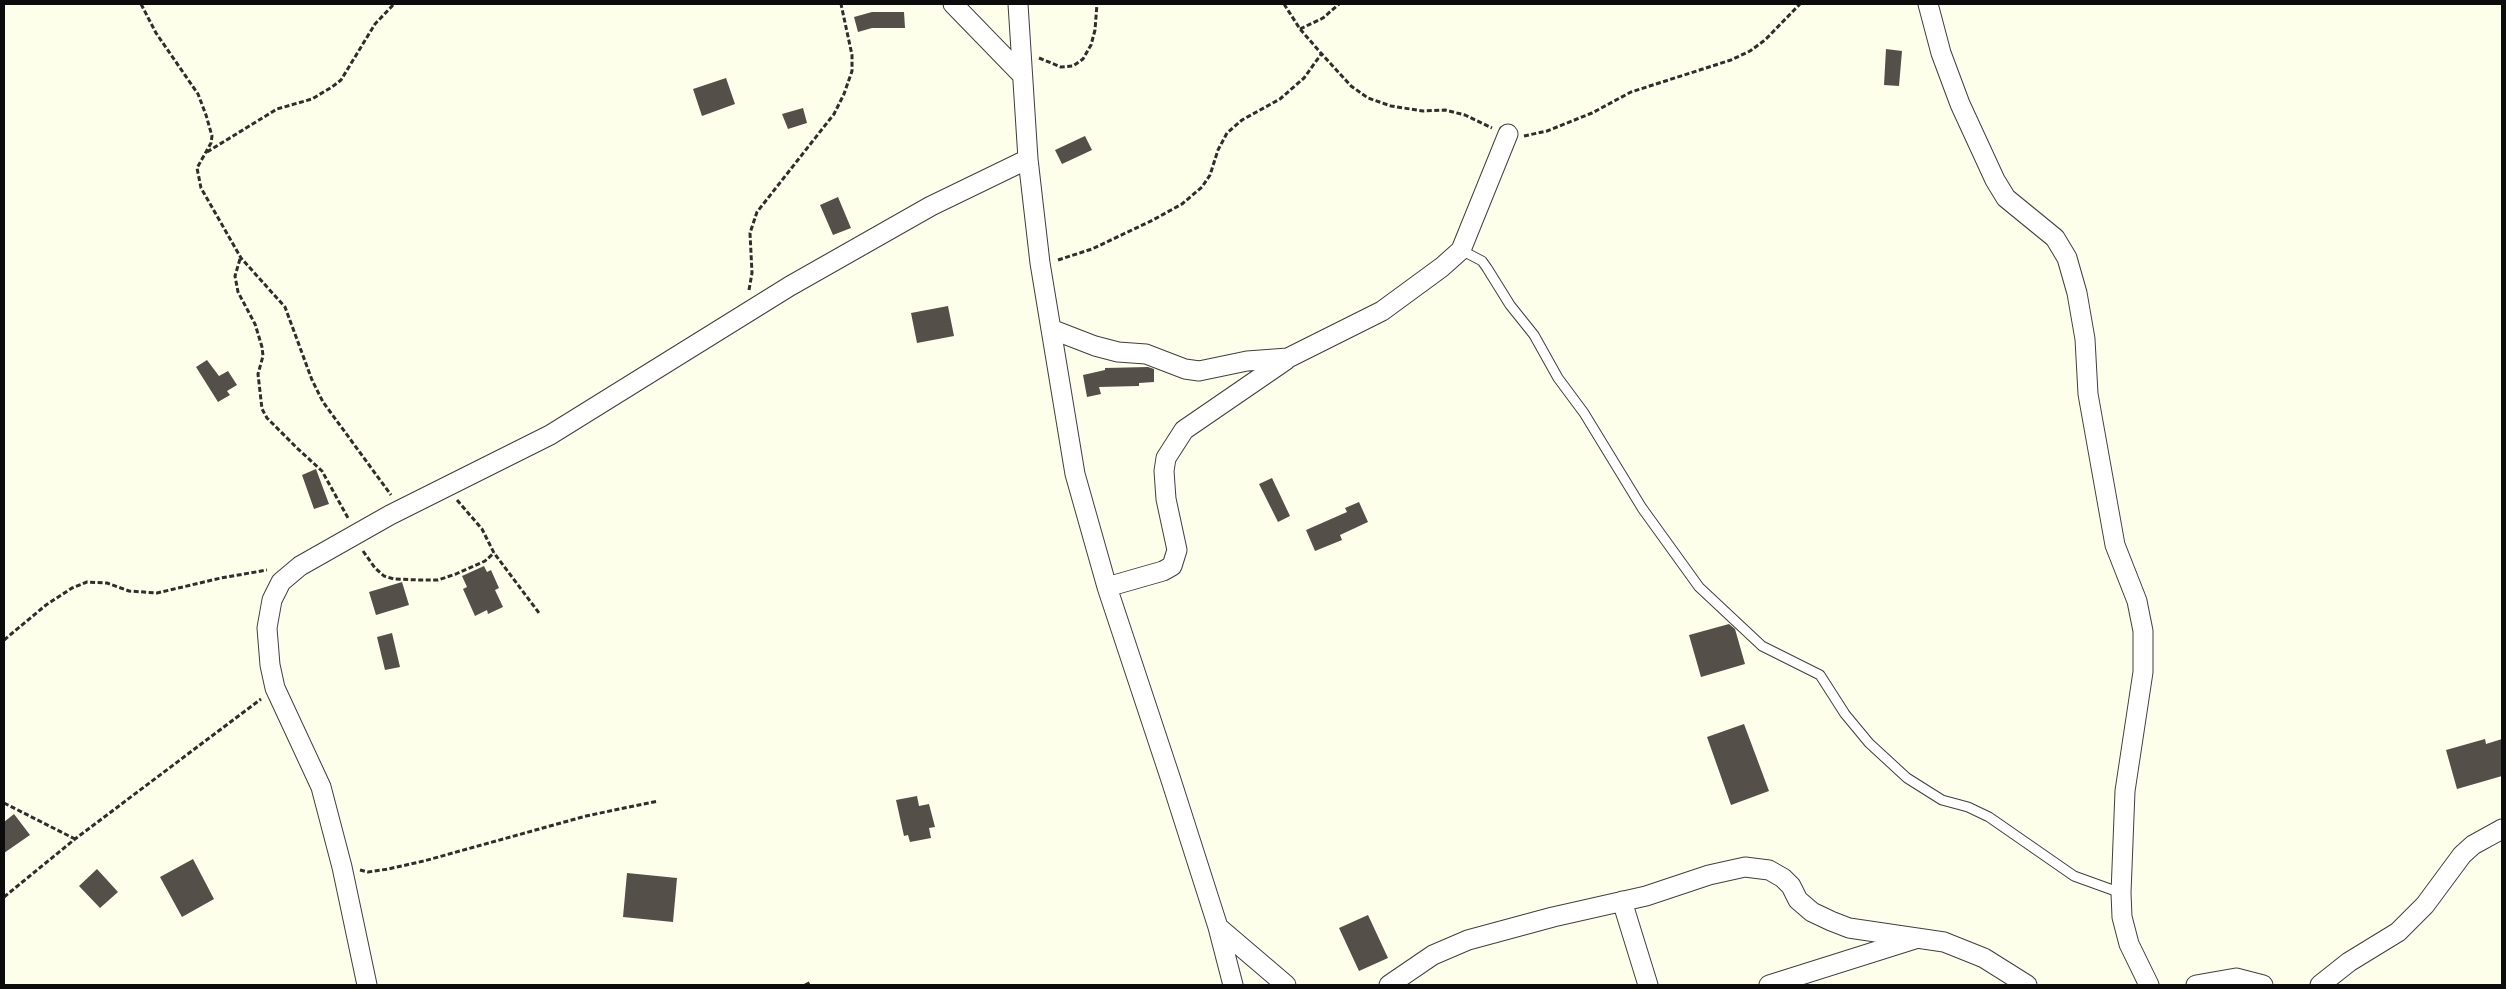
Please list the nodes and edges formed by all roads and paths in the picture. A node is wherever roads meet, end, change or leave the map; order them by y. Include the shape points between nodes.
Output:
1 (141, 4) edge
2 (394, 4) edge
3 (841, 4) edge
4 (953, 4) edge
5 (1018, 4) edge
6 (1096, 4) edge
7 (1284, 4) edge
8 (1339, 4) edge
9 (1800, 4) edge
10 (1928, 4) edge
11 (1300, 29) junction
12 (1019, 42) junction
13 (1322, 53) junction
14 (1021, 74) junction
15 (1508, 134) junction
16 (206, 152) junction
17 (1028, 159) junction
18 (1461, 250) junction
19 (241, 258) junction
20 (1040, 263) junction
21 (741, 316) junction
22 (1051, 328) junction
23 (1288, 358) junction
24 (441, 490) junction
25 (390, 516) junction
26 (355, 535) junction
27 (494, 552) junction
28 (300, 566) junction
29 (1107, 587) junction
30 (539, 612) dead end
31 (4, 640) edge
32 (275, 688) junction
33 (658, 801) dead end
34 (4, 803) edge
35 (2502, 830) edge
36 (75, 839) junction
37 (342, 867) junction
38 (2121, 893) junction
39 (4, 897) edge
40 (1622, 901) junction
41 (1218, 927) junction
42 (1920, 938) junction
43 (811, 982) dead end
44 (367, 985) edge
45 (805, 985) edge
46 (1233, 985) edge
47 (1286, 985) edge
48 (1389, 985) edge
49 (1648, 985) edge
50 (1768, 985) edge
51 (2027, 985) edge
52 (2152, 985) edge
53 (2196, 985) edge
54 (2263, 985) edge
55 (2320, 985) edge

1 - 16 path via 156,33 198,94 212,136
2 - 16 path via 375,24 341,80 312,98 277,109
3 - 21 path via 852,55 852,71 834,114 758,212 750,233 752,273
4 - 14 street
5 - 12 street
6 - 12 path via 1091,45 1083,59 1073,66 1060,67 1048,63
7 - 11 path
8 - 11 path via 1323,18
9 - 15 path via 1765,40 1731,60 1631,92 1592,113 1547,131 1531,135
10 - 38 street via 1940,52 1995,180 2006,198 2055,238 2067,258 2077,293 2085,339 2088,394 2113,535 2137,602 2143,631 2143,672 2125,792
11 - 13 path
12 - 14 street
13 - 15 path via 1351,86 1368,98 1391,106 1423,111 1445,110 1465,115
13 - 20 path via 1304,78 1286,94 1242,120 1227,133 1202,187 1182,204 1092,248 1064,259
14 - 17 street
15 - 18 street
16 - 19 path via 196,168 197,177
17 - 20 street
17 - 21 street via 931,206
18 - 23 street via 1382,311
18 - 38 lane via 1488,268 1510,305 1534,335 1642,508 1698,587 1762,646 1820,675 1844,714 1869,744 1907,778 1942,800 1968,807 1990,818 2074,876
19 - 25 path via 285,307 323,402 390,495
19 - 26 path via 235,276 238,292 256,324 262,347 258,374 262,408 267,418 322,471
20 - 22 street
21 - 24 street via 550,435
22 - 23 street via 1095,346 1146,354 1199,371
22 - 29 street via 1075,474
23 - 29 street via 1184,430 1166,458 1166,498 1177,550 1172,566
24 - 25 street
24 - 27 path via 453,496 470,515
25 - 26 street
26 - 27 path via 375,568 394,579 438,580 474,566
26 - 28 street
27 - 30 path
28 - 31 path via 221,578 157,593 87,582 46,605
28 - 32 street via 281,582 272,600 267,628
29 - 41 street
32 - 36 path
32 - 37 street via 321,787
33 - 37 path via 586,816 397,867 368,872
34 - 36 path
35 - 55 street via 2484,837 2467,850 2425,905 2398,932 2349,962
36 - 39 path
37 - 44 street
38 - 52 street via 2122,917 2129,944
40 - 42 street via 1709,875 1753,868 1769,870 1783,878 1798,900 1812,912 1831,921 1849,928
40 - 48 street via 1468,940 1433,955
40 - 49 street
41 - 46 street
41 - 47 street
42 - 50 street
42 - 51 street via 1944,942 1984,958
43 - 45 path
53 - 54 street via 2236,978

